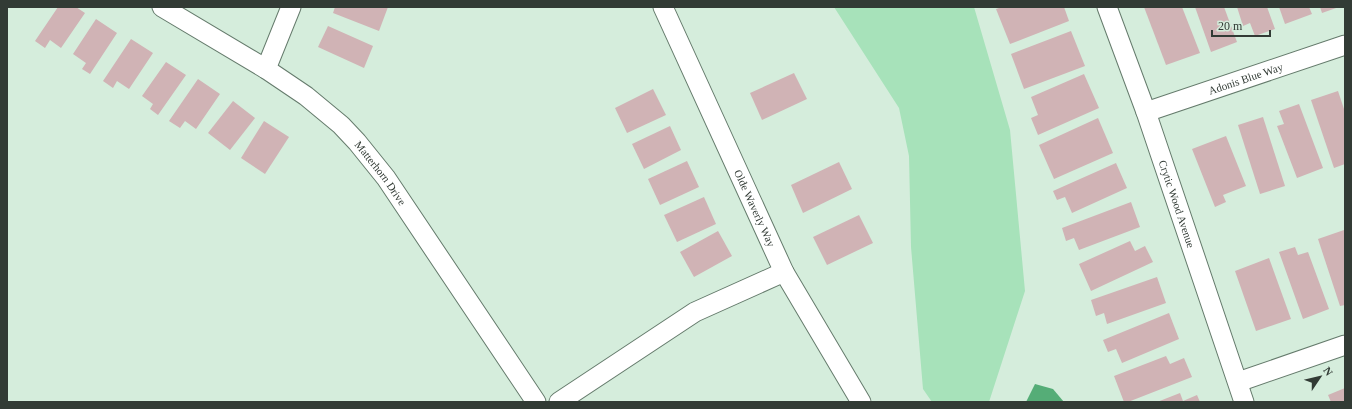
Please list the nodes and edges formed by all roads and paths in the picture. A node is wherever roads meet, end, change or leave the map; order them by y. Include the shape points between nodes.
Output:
1 (162, 7) edge
2 (291, 7) edge
3 (664, 7) edge
4 (1107, 7) edge
5 (1345, 45) edge
6 (266, 69) junction
7 (1146, 112) junction
8 (784, 272) junction
9 (1345, 345) edge
10 (1238, 382) junction
11 (536, 402) edge
12 (559, 402) edge
13 (862, 402) edge
14 (1244, 402) edge

1 - 6 street, Matterhorn Drive
2 - 6 street
3 - 8 street, Olde Waverly Way
4 - 7 street, Crytic Wood Avenue
5 - 7 street, Adonis Blue Way
6 - 11 street, Matterhorn Drive via 324,110 373,160
7 - 10 street, Crytic Wood Avenue
8 - 12 street via 695,312
8 - 13 street, Olde Waverly Way
9 - 10 street
10 - 14 street, Crytic Wood Avenue

